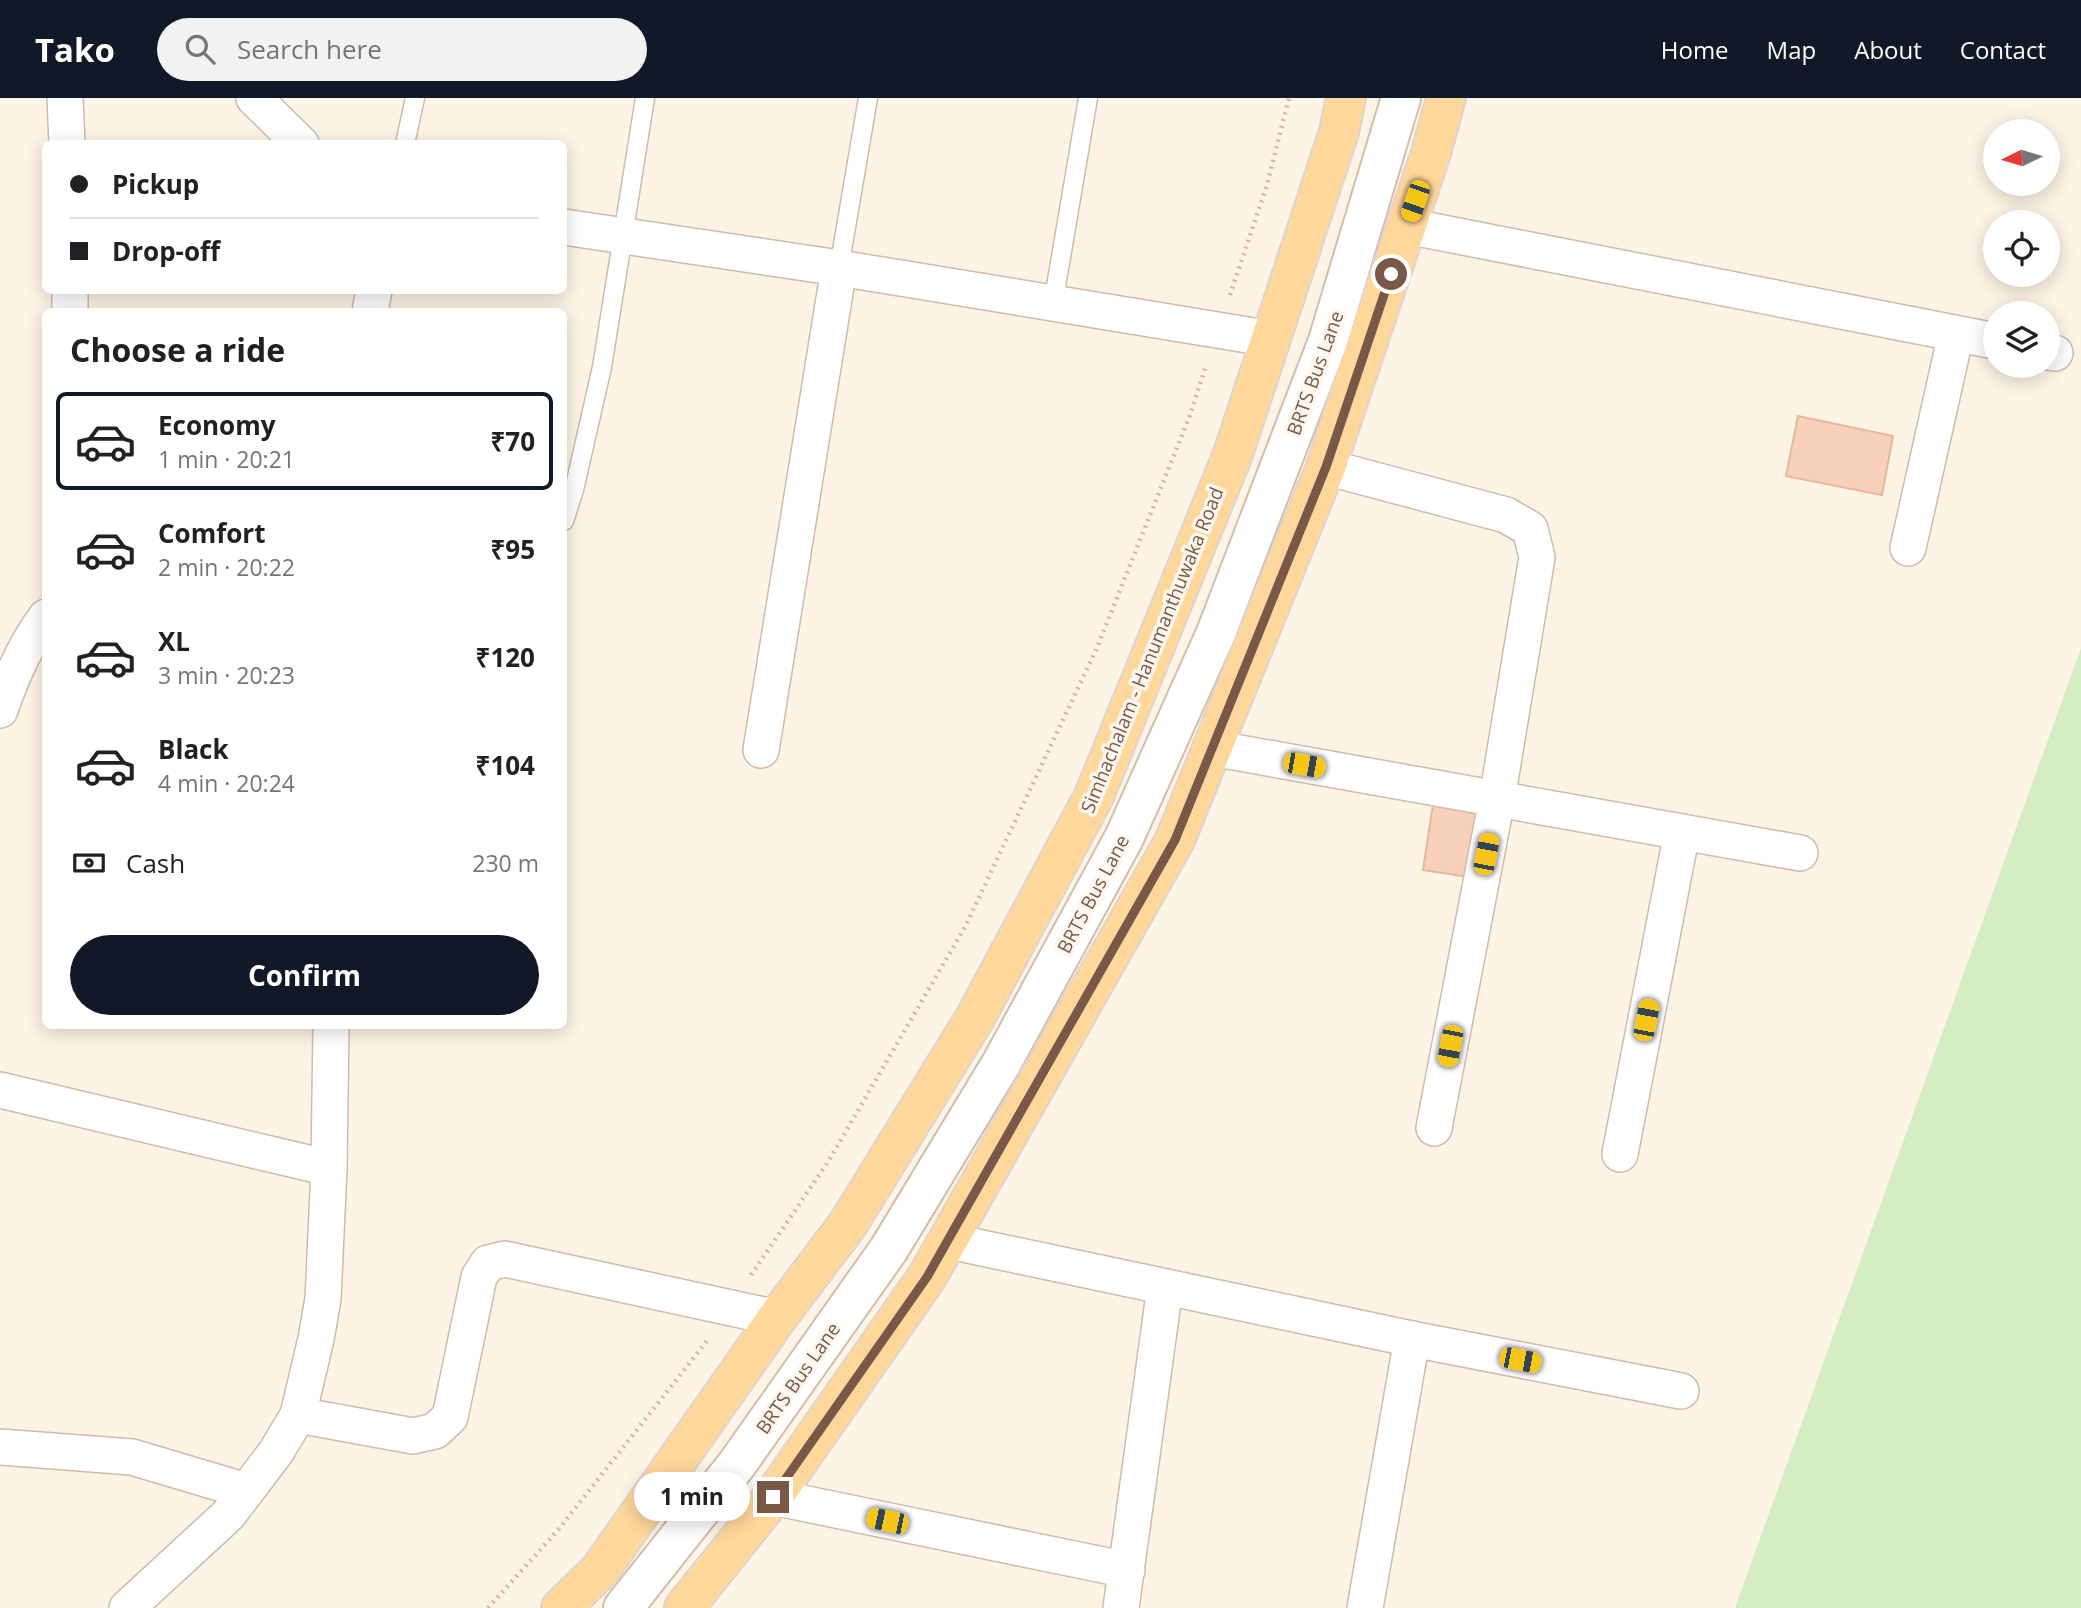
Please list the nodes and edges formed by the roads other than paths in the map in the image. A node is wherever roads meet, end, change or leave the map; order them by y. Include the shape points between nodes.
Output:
1 (65, 98) edge
2 (254, 98) edge
3 (415, 98) edge
4 (645, 98) edge
5 (868, 98) edge
6 (1088, 98) edge
7 (1346, 98) edge
8 (1401, 98) edge
9 (1446, 98) edge
10 (66, 140) edge
11 (297, 140) edge
12 (406, 140) edge
13 (1407, 226) junction
14 (567, 228) edge
15 (625, 236) junction
16 (839, 268) junction
17 (1053, 304) junction
18 (1955, 334) junction
19 (1272, 339) junction
20 (1983, 339) edge
21 (1326, 467) junction
22 (567, 512) edge
23 (1908, 548) dead end
24 (26, 628) edge
25 (0, 710) edge
26 (1212, 748) junction
27 (761, 750) dead end
28 (1497, 799) junction
29 (1682, 832) junction
30 (1800, 853) dead end
31 (331, 1029) edge
32 (0, 1090) edge
33 (1434, 1128) dead end
34 (1620, 1154) dead end
35 (329, 1168) junction
36 (949, 1241) junction
37 (1165, 1287) junction
38 (776, 1318) junction
39 (1412, 1339) junction
40 (1681, 1391) dead end
41 (298, 1415) junction
42 (0, 1447) edge
43 (246, 1491) junction
44 (773, 1497) junction
45 (1127, 1570) junction
46 (127, 1608) edge
47 (561, 1608) edge
48 (623, 1608) edge
49 (684, 1608) edge
50 (1121, 1608) edge
51 (1365, 1608) edge

1 - 10 street
2 - 11 street
3 - 12 lane
4 - 15 lane
5 - 16 lane
6 - 17 lane
7 - 19 main road, Simhachalam - Hanumanthuwaka Road
8 - 48 street, BRTS Bus Lane via 1324,354 1216,633 1124,838 1001,1064 889,1249 737,1464
9 - 13 main road
13 - 18 street
13 - 21 main road
14 - 15 street
15 - 16 street
15 - 22 lane via 602,367
16 - 17 street
16 - 27 street
17 - 19 street
18 - 20 street
18 - 23 street
19 - 38 main road, Simhachalam - Hanumanthuwaka Road via 1233,454 1094,796 975,1018 848,1224
21 - 26 main road
21 - 28 street via 1506,515 1530,529 1537,557
24 - 25 street
26 - 28 street
26 - 36 main road via 1175,840
28 - 29 street
28 - 33 street
29 - 30 street
29 - 34 street
31 - 35 street
32 - 35 street
35 - 41 street via 323,1299
36 - 37 street
36 - 44 main road
37 - 39 street
37 - 45 street
38 - 41 street via 505,1259 488,1263 479,1277 450,1417 435,1431 413,1436
38 - 47 main road, Simhachalam - Hanumanthuwaka Road via 600,1570
39 - 40 street
39 - 51 street
41 - 43 street
42 - 43 street via 132,1457
43 - 46 street via 228,1514
44 - 45 street
44 - 49 main road
45 - 50 street

